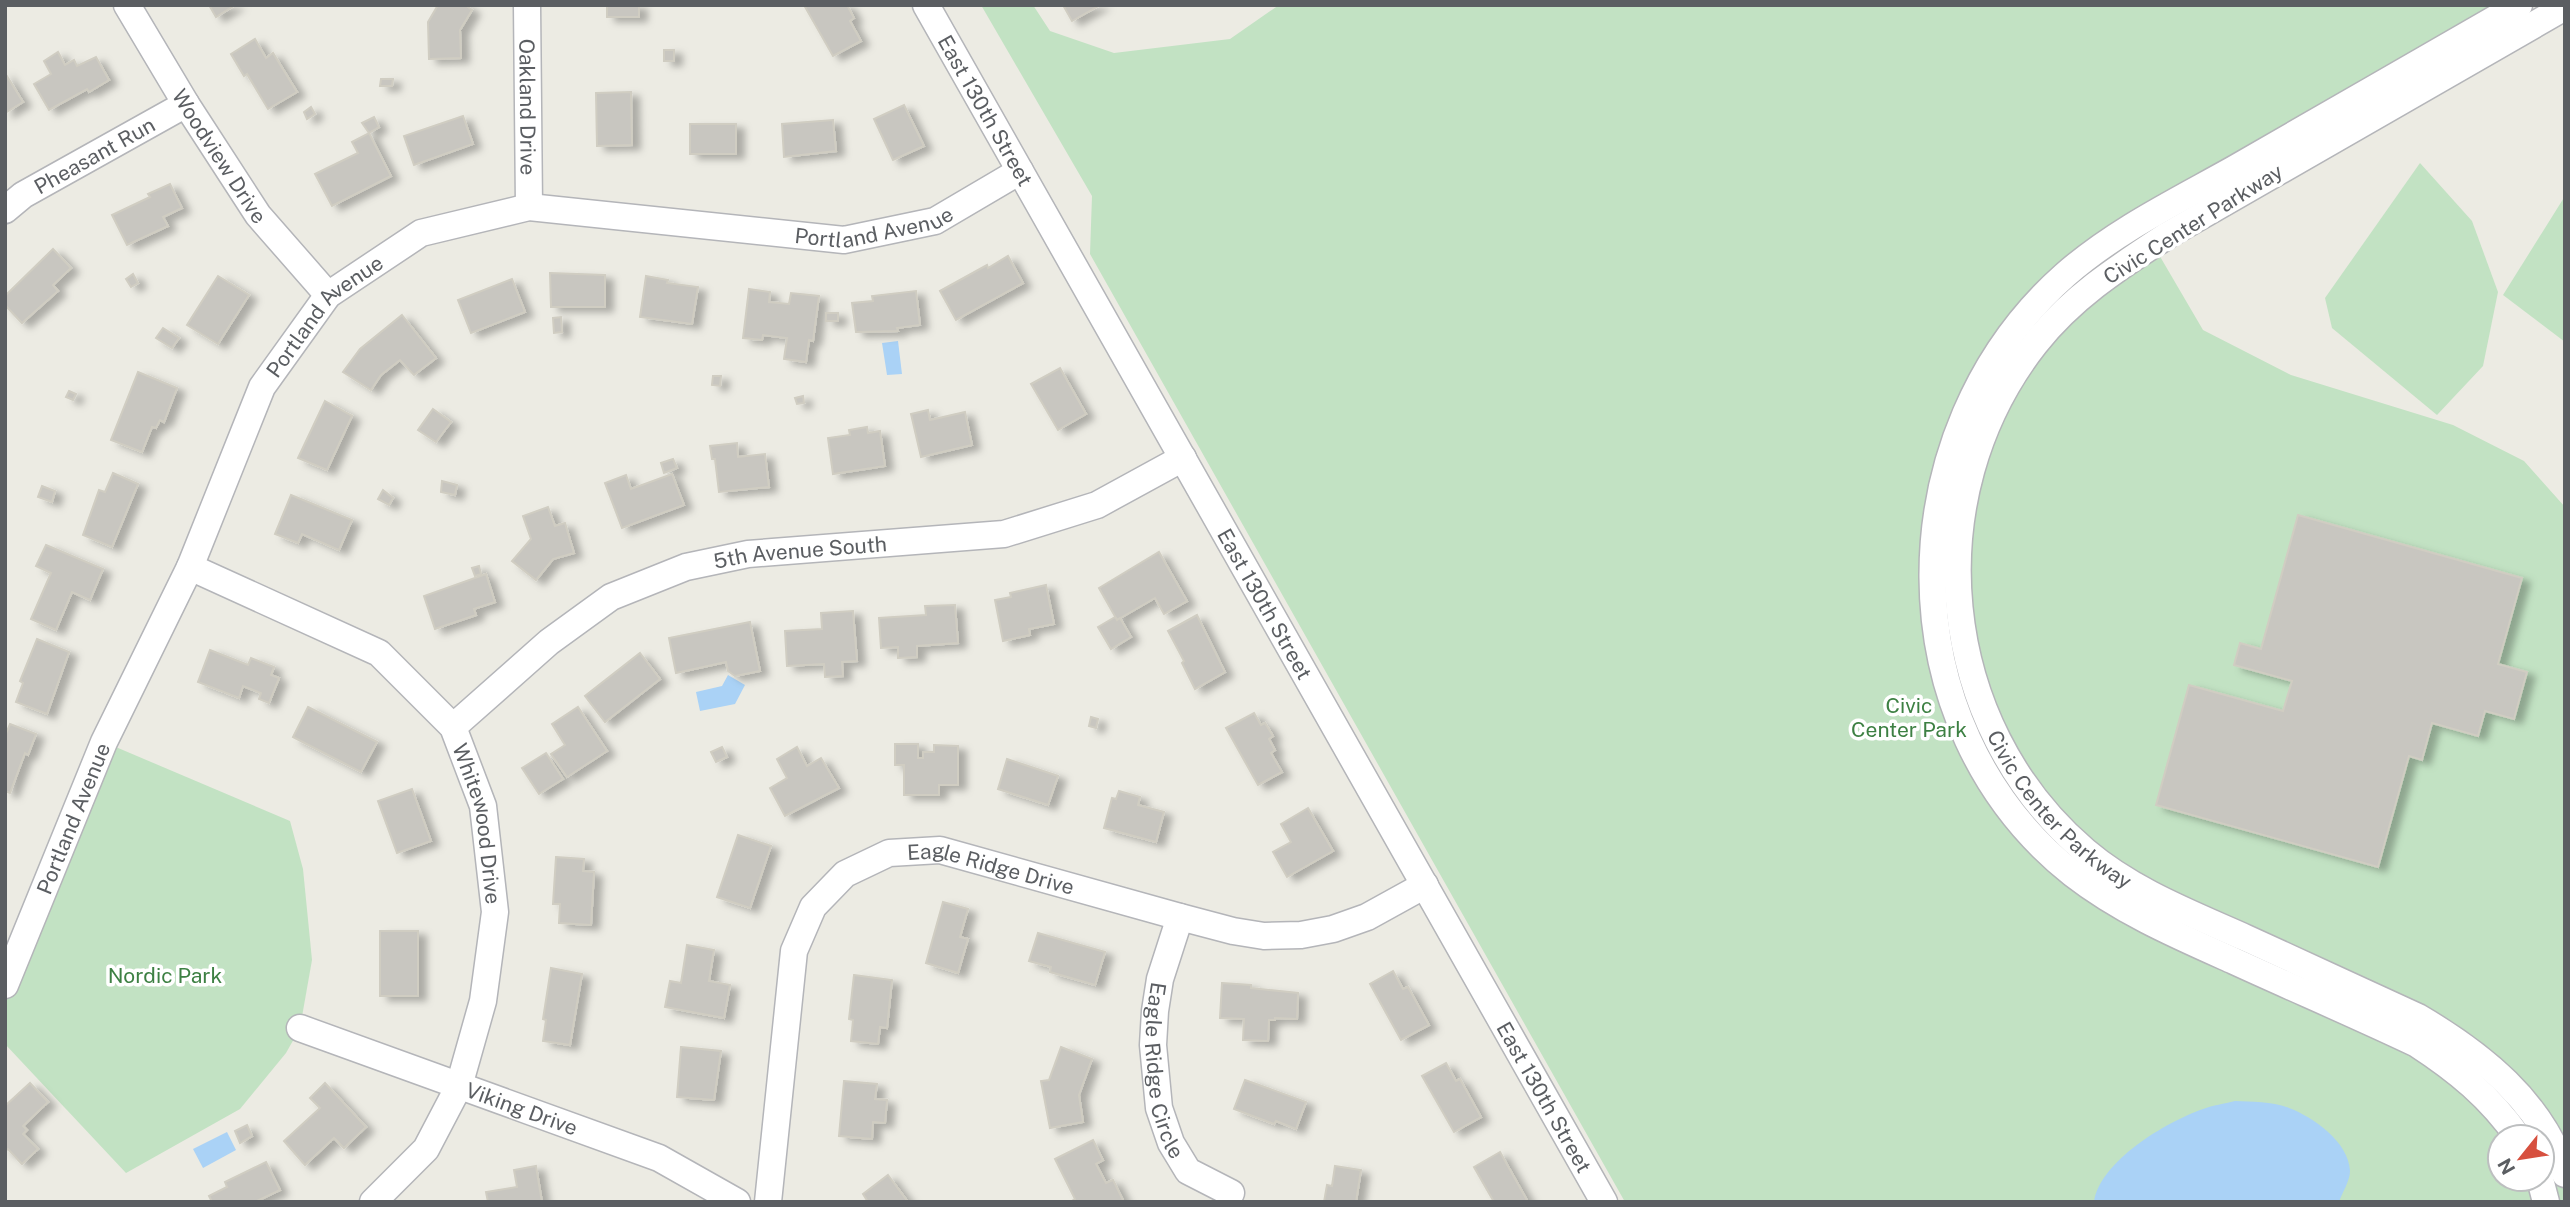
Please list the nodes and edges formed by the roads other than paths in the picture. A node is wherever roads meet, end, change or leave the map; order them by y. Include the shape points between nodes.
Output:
1 (127, 5) edge
2 (527, 5) edge
3 (926, 5) edge
4 (2519, 5) edge
5 (2565, 7) edge
6 (186, 104) junction
7 (1020, 171) junction
8 (529, 207) junction
9 (5, 210) edge
10 (328, 295) junction
11 (1183, 458) junction
12 (190, 567) junction
13 (453, 727) junction
14 (1425, 885) junction
15 (1180, 917) junction
16 (5, 985) edge
17 (300, 1028) dead end
18 (459, 1086) junction
19 (2508, 1123) edge
20 (2565, 1174) edge
21 (1231, 1193) dead end
22 (373, 1202) edge
23 (737, 1202) edge
24 (768, 1202) edge
25 (1604, 1202) edge

1 - 6 street, Woodview Drive
2 - 8 street, Oakland Drive
3 - 7 street, East 130th Street
4 - 19 street, Civic Center Parkway via 2145,220 2092,254 2050,289 1996,355 1957,431 1940,493 1932,562 1940,654 1959,719 1999,792 2047,850 2102,895 2137,916 2417,1044 2479,1090
5 - 20 street, Civic Center Parkway via 2168,235 2068,307 2017,369 1981,440 1965,498 1958,576 1965,649 1983,710 2020,778 2064,832 2149,894 2418,1017 2460,1042 2497,1071 2526,1104
6 - 9 street, Pheasant Run via 23,195
6 - 10 street, Woodview Drive via 258,215
7 - 8 street, Portland Avenue via 935,221 844,240
7 - 11 street, East 130th Street
8 - 10 street, Portland Avenue via 421,233
10 - 12 street, Portland Avenue via 262,387
11 - 13 street, 5th Avenue South via 1097,505 1004,534 748,554 686,566 611,597 549,642
11 - 14 street, East 130th Street
12 - 13 street, Whitewood Drive via 379,653
12 - 16 street, Portland Avenue via 104,742
13 - 18 street, Whitewood Drive via 483,806 495,912 482,1001
14 - 15 street, Eagle Ridge Drive via 1367,916 1301,935 1264,936
14 - 25 street, East 130th Street
15 - 21 street, Eagle Ridge Circle via 1160,979 1155,1012 1159,1108 1171,1143 1188,1171
15 - 24 street, Eagle Ridge Drive via 940,850 889,853 845,874 813,907 794,951
17 - 18 street, Viking Drive
18 - 22 street, Whitewood Drive via 426,1149
18 - 23 street, Viking Drive via 659,1158

